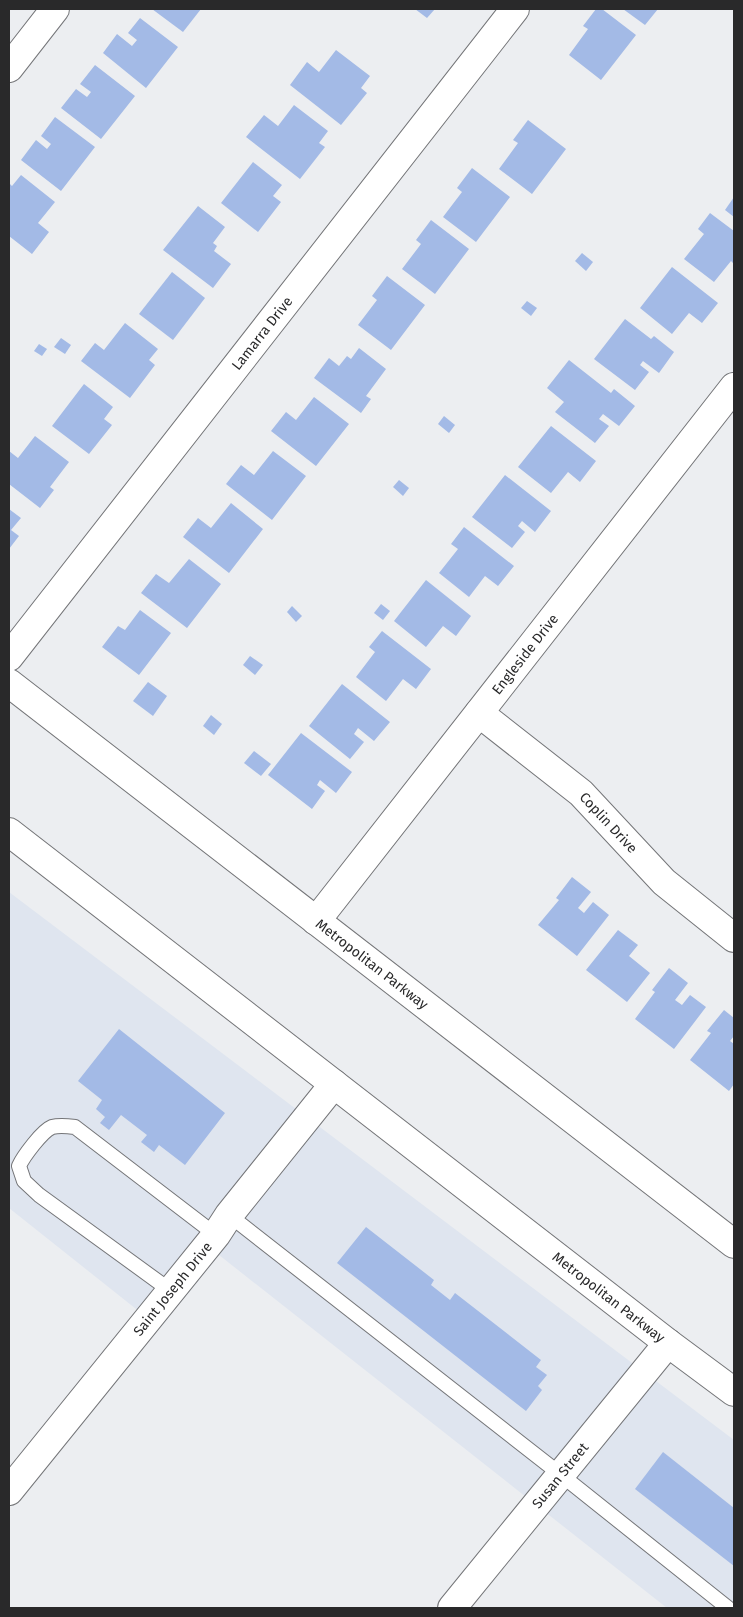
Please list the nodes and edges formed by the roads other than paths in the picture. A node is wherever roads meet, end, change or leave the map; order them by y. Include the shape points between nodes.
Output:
1 (55, 9) edge
2 (515, 9) edge
3 (9, 68) edge
4 (734, 387) edge
5 (9, 658) edge
6 (9, 683) edge
7 (479, 713) junction
8 (9, 832) edge
9 (316, 921) junction
10 (734, 938) edge
11 (334, 1084) junction
12 (223, 1225) junction
13 (734, 1244) edge
14 (171, 1292) junction
15 (668, 1343) junction
16 (731, 1387) edge
17 (560, 1474) junction
18 (9, 1491) edge
19 (452, 1608) edge
20 (728, 1608) edge

1 - 3 street
2 - 5 street, Lamarra Drive
4 - 7 street, Engleside Drive
6 - 9 street, Metropolitan Parkway
7 - 9 street, Engleside Drive
7 - 10 street, Coplin Drive via 581,793 664,882
8 - 11 street, Metropolitan Parkway
9 - 13 street, Metropolitan Parkway
11 - 12 street, Saint Joseph Drive
11 - 15 street, Metropolitan Parkway
12 - 14 street, Saint Joseph Drive
12 - 14 lane via 75,1127 50,1128 42,1134 19,1166 24,1181
12 - 17 lane
14 - 18 street, Saint Joseph Drive
15 - 16 street, Metropolitan Parkway
15 - 17 street, Susan Street
17 - 19 street, Susan Street
17 - 20 lane

